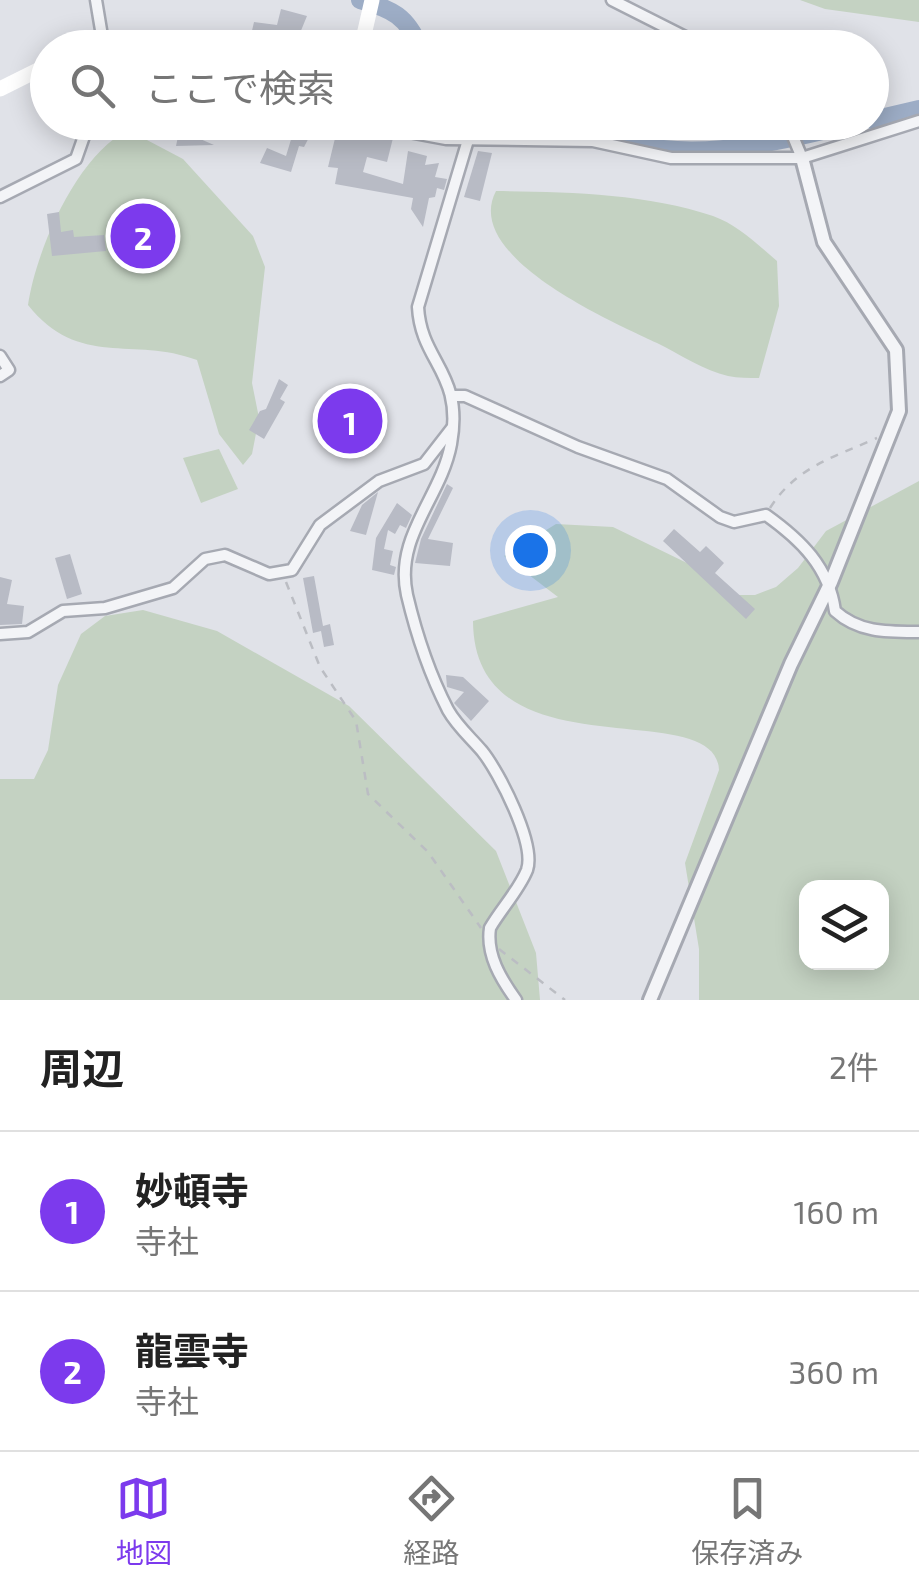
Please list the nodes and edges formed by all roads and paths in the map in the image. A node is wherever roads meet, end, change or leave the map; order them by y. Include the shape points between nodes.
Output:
1 (96, 0) edge
2 (612, 0) edge
3 (371, 5) edge
4 (101, 30) edge
5 (365, 30) edge
6 (671, 30) edge
7 (30, 74) edge
8 (0, 89) edge
9 (919, 121) edge
10 (889, 129) edge
11 (82, 140) edge
12 (468, 140) joint
13 (796, 140) edge
14 (849, 140) edge
15 (801, 153) junction
16 (0, 197) edge
17 (0, 356) edge
18 (0, 376) edge
19 (453, 396) junction
20 (453, 426) junction
21 (892, 432) junction
22 (766, 516) junction
23 (282, 574) junction
24 (831, 582) junction
25 (919, 632) edge
26 (0, 634) edge
27 (488, 939) junction
28 (516, 1000) edge
29 (565, 1000) edge
30 (650, 1000) edge

1 - 4 street
2 - 6 street
3 - 5 main road
7 - 8 main road
9 - 10 street
11 - 16 street via 76,159
12 - 15 street via 594,141 671,158
12 - 19 street via 418,307 422,331
13 - 15 street
14 - 15 street
15 - 21 street via 824,242 896,350 902,392
17 - 18 street via 9,370
19 - 20 street
19 - 22 street via 667,479 720,517 734,522
20 - 23 street via 424,464 379,481 320,524 298,563
20 - 27 street via 404,564 432,677 453,718 502,783 529,852 527,869
21 - 22 path via 804,469
21 - 24 street
22 - 24 street via 794,535
23 - 26 street via 225,554 206,560 173,588 105,608 64,611 28,632
23 - 27 path via 320,667 356,721 368,794 428,852
24 - 25 street via 834,611 843,619 864,629
24 - 30 street
27 - 28 street
27 - 29 path

